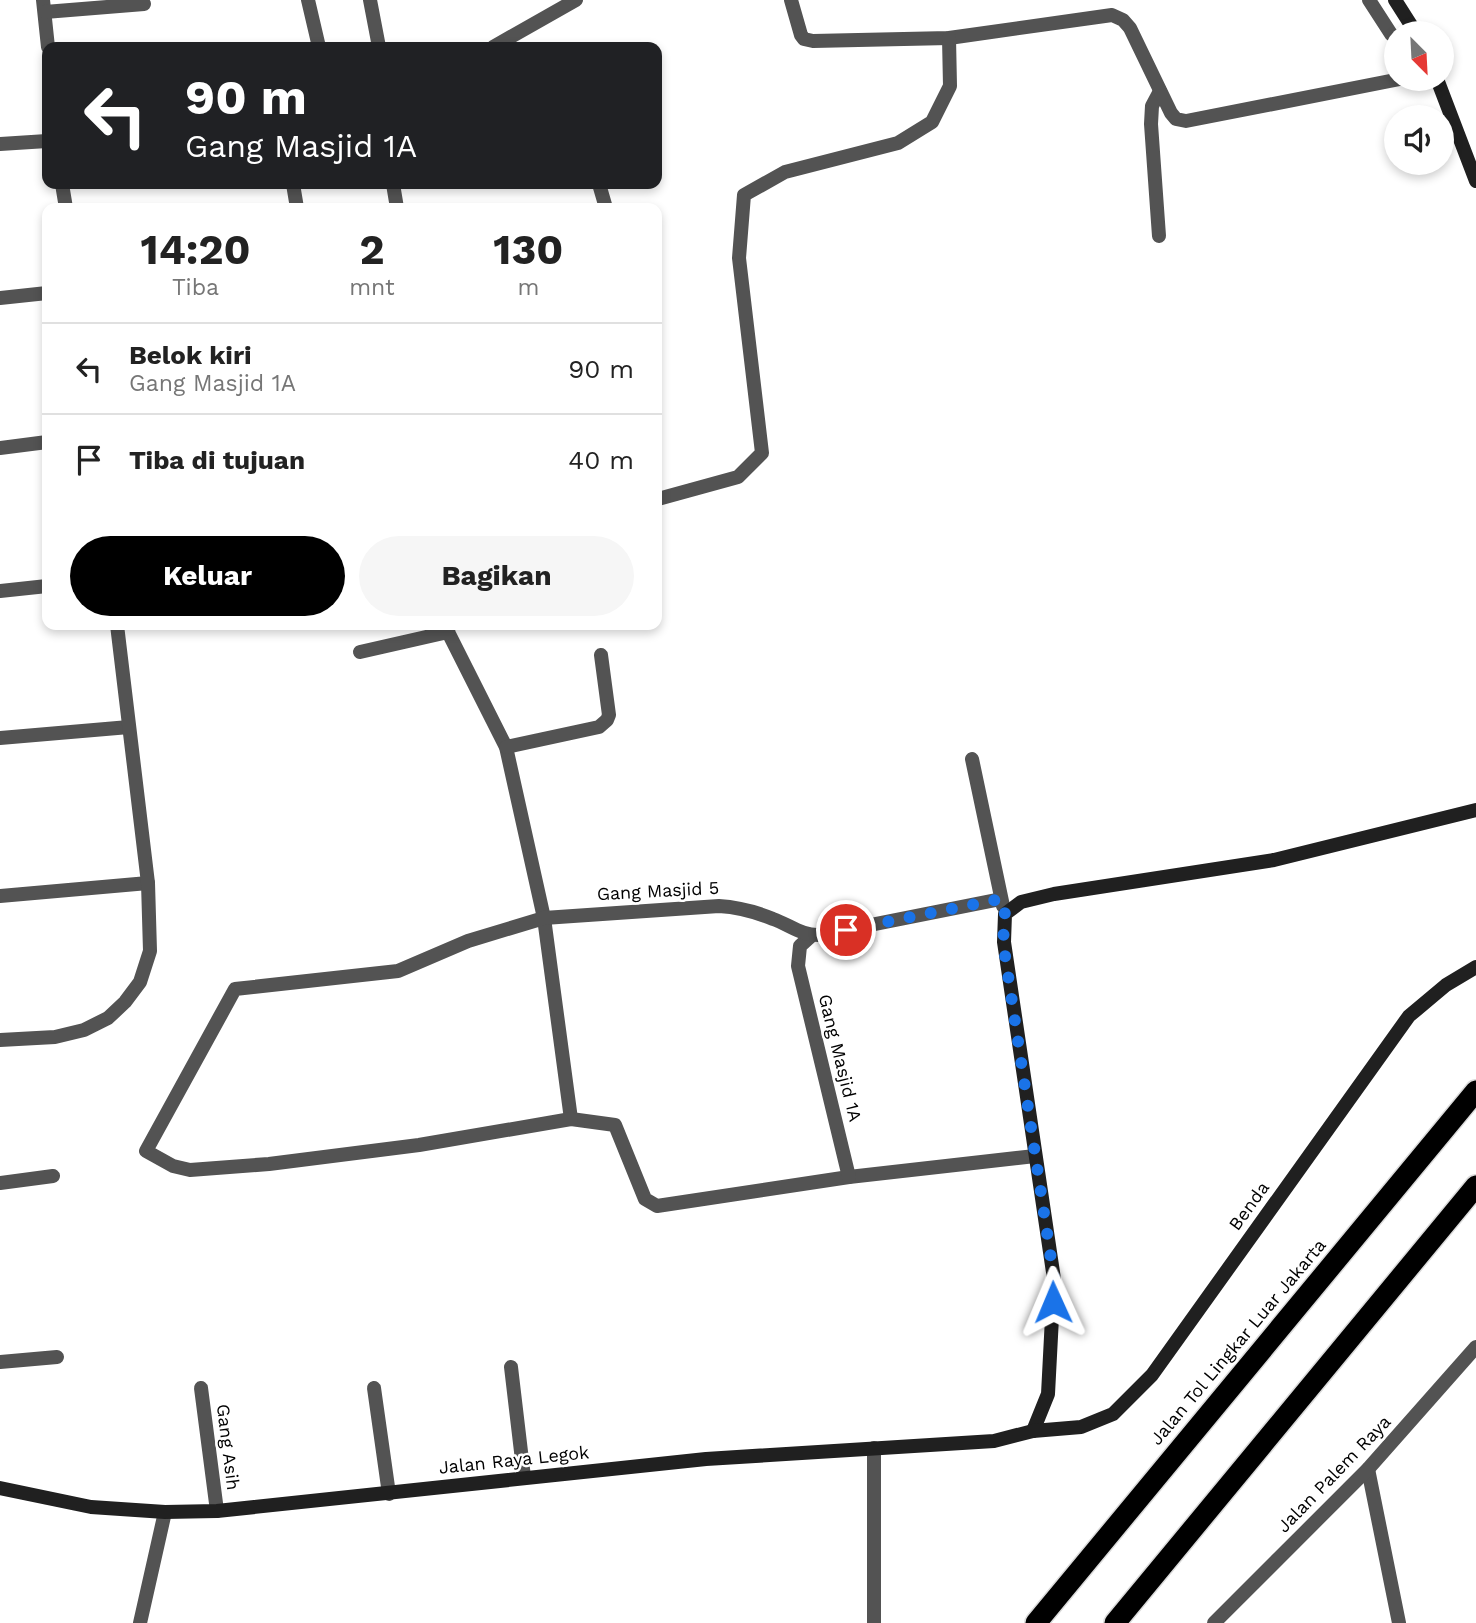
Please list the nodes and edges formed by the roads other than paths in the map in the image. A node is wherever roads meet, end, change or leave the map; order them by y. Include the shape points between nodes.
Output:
1 (307, 0) edge
2 (369, 0) edge
3 (576, 0) edge
4 (791, 0) edge
5 (1369, 0) edge
6 (1395, 0) edge
7 (144, 5) dead end
8 (44, 6) edge
9 (1408, 21) edge
10 (1384, 23) edge
11 (949, 38) junction
12 (48, 42) edge
13 (318, 42) edge
14 (378, 42) edge
15 (502, 42) edge
16 (1384, 82) edge
17 (1160, 91) junction
18 (1442, 91) edge
19 (42, 141) edge
20 (0, 144) edge
21 (1476, 181) edge
22 (1158, 236) dead end
23 (42, 294) edge
24 (0, 298) edge
25 (42, 443) edge
26 (0, 448) edge
27 (662, 498) edge
28 (42, 587) edge
29 (0, 591) edge
30 (118, 630) edge
31 (442, 630) edge
32 (450, 630) edge
33 (360, 652) dead end
34 (601, 655) dead end
35 (129, 727) junction
36 (0, 738) edge
37 (506, 747) junction
38 (972, 759) dead end
39 (1476, 810) edge
40 (148, 883) junction
41 (0, 896) edge
42 (1001, 899) junction
43 (1005, 914) junction
44 (544, 918) junction
45 (811, 936) junction
46 (1476, 967) edge
47 (0, 1040) edge
48 (1476, 1091) edge
49 (571, 1119) junction
50 (1035, 1156) junction
51 (53, 1176) dead end
52 (849, 1177) junction
53 (0, 1183) edge
54 (1476, 1186) edge
55 (1476, 1347) edge
56 (57, 1357) dead end
57 (0, 1362) edge
58 (511, 1367) dead end
59 (201, 1388) dead end
60 (374, 1388) dead end
61 (1033, 1432) junction
62 (874, 1448) junction
63 (1368, 1469) junction
64 (524, 1477) junction
65 (0, 1488) edge
66 (389, 1494) junction
67 (217, 1511) junction
68 (165, 1512) junction
69 (140, 1623) edge
70 (874, 1623) edge
71 (1036, 1623) edge
72 (1115, 1623) edge
73 (1214, 1623) edge
74 (1399, 1623) edge

1 - 13 street
2 - 14 street
3 - 15 street
4 - 11 street via 799,30 808,41
5 - 10 street
6 - 9 street
7 - 8 street
8 - 12 street
11 - 17 street via 1112,15 1130,27
11 - 27 street via 950,86 932,122 898,143 785,172 744,195 739,258 762,453 738,477
16 - 17 street via 1186,121 1171,113
17 - 22 street via 1152,106 1151,124
18 - 21 street
19 - 20 street
23 - 24 street
25 - 26 street
28 - 29 street
30 - 35 street
31 - 33 street
32 - 37 street
34 - 37 street via 607,720 599,727
35 - 36 street
35 - 40 street
37 - 44 street
38 - 42 street
39 - 43 street via 1274,860 1054,894 1021,902
40 - 41 street
40 - 47 street via 150,951 140,982 125,1002 108,1018 84,1030 55,1037
42 - 43 street
42 - 45 street
43 - 50 street via 1003,942
44 - 45 street, Gang Masjid 5 via 719,906 771,918
44 - 49 street
44 - 49 street, Gang Masjid 5 via 468,941 398,971 235,989 146,1151 173,1166 204,1169 419,1145
45 - 52 street, Gang Masjid 1A via 800,946 797,966
46 - 61 street, Benda via 1409,1016 1152,1375 1113,1414 1081,1427
48 - 71 highway, Jalan Tol Lingkar Luar Jakarta
49 - 52 street via 615,1125 645,1199 657,1206
50 - 52 street
50 - 61 street via 1054,1279 1048,1394
51 - 53 street
54 - 72 highway
55 - 63 street, Jalan Palem Raya
56 - 57 street
58 - 64 street
59 - 67 street, Gang Asih
60 - 66 street
61 - 62 street, Jalan Raya Legok via 994,1441
62 - 64 street, Jalan Raya Legok
62 - 70 street
63 - 73 street, Jalan Palem Raya
63 - 74 street
64 - 66 street, Jalan Raya Legok
65 - 68 street, Jalan Raya Legok via 91,1507
66 - 67 street, Jalan Raya Legok
67 - 68 street, Jalan Raya Legok
68 - 69 street

